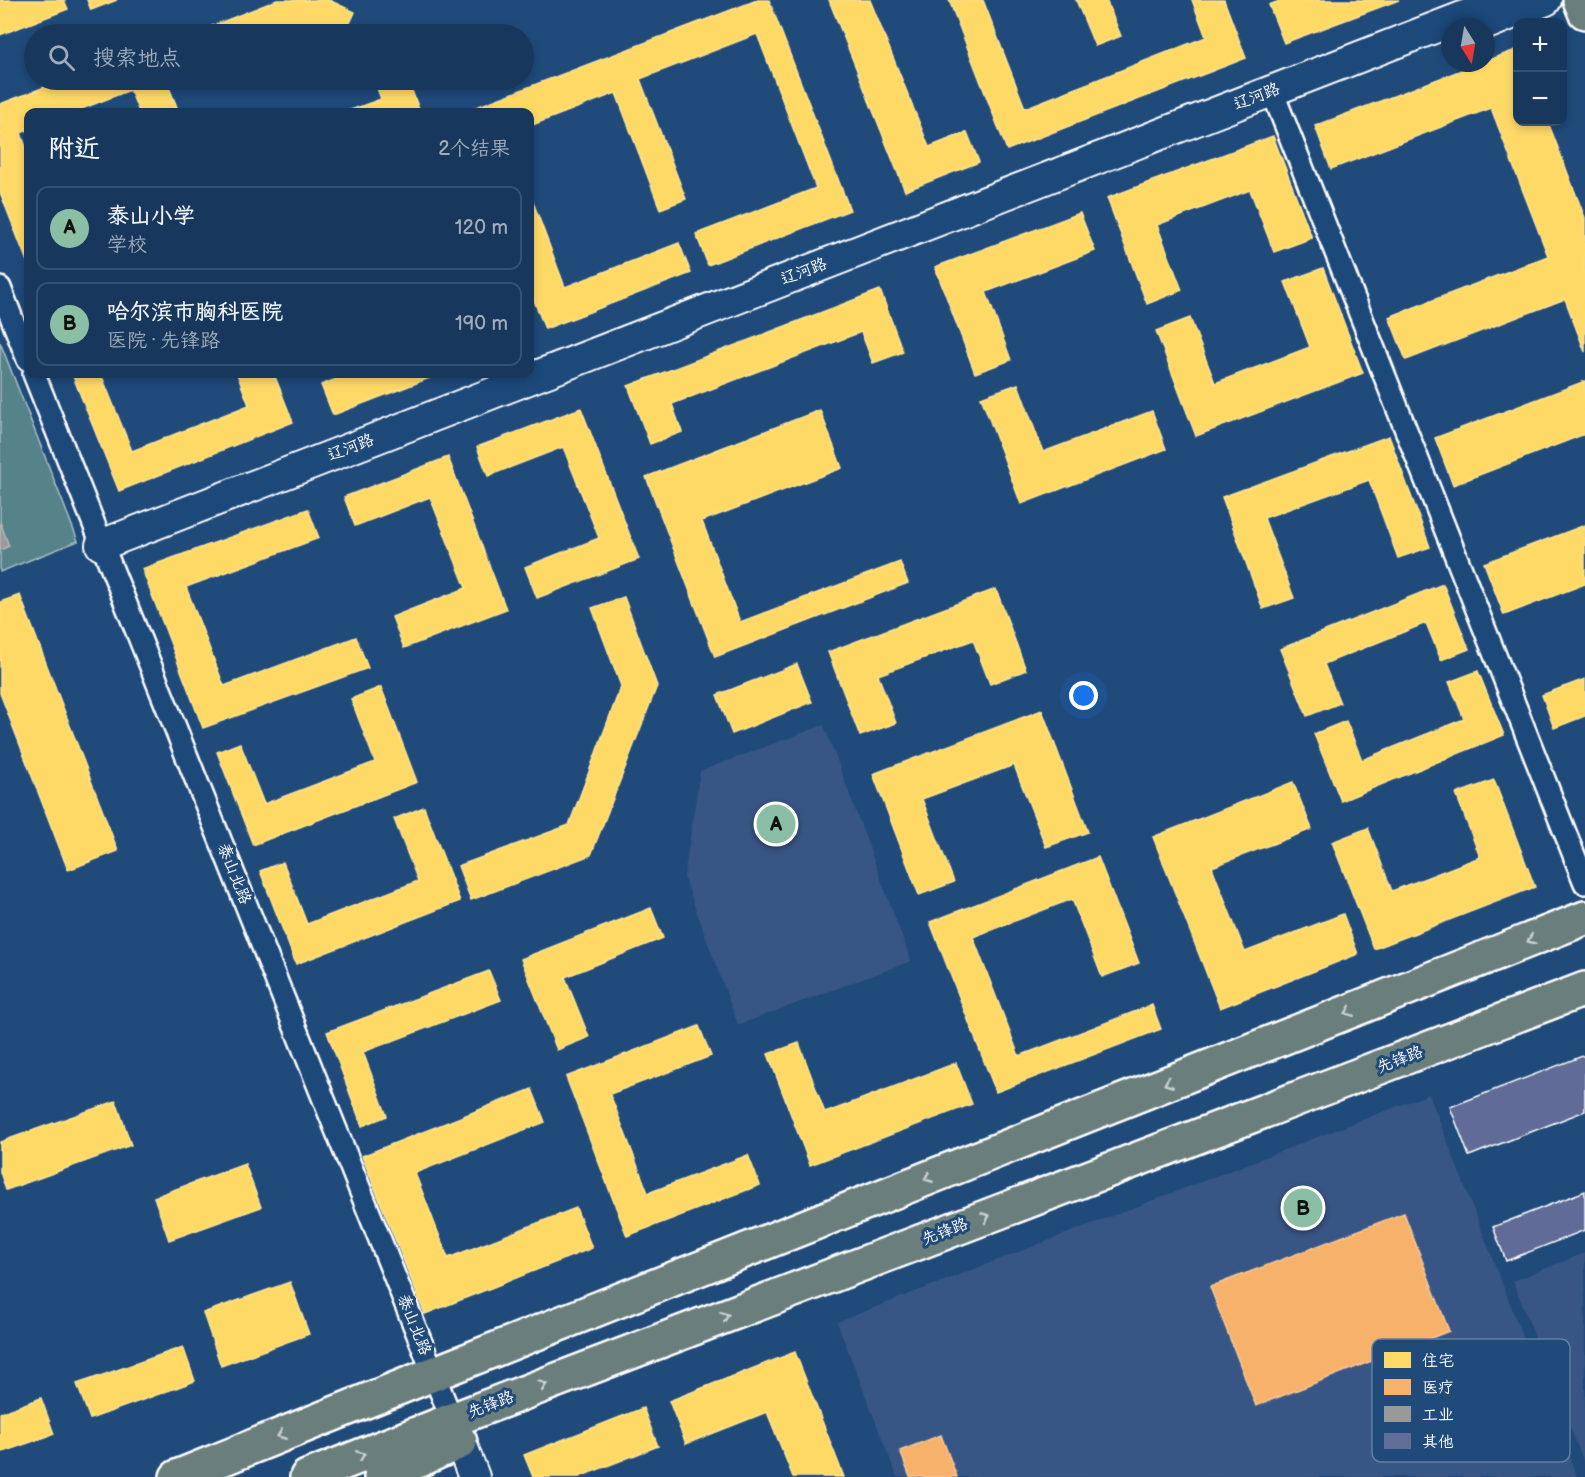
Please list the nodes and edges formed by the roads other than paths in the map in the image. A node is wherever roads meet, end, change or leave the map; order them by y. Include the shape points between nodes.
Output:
1 (1506, 0) edge
2 (1546, 0) edge
3 (1580, 0) edge
4 (1585, 12) edge
5 (1495, 20) edge
6 (1441, 42) edge
7 (1278, 106) junction
8 (0, 288) edge
9 (24, 350) edge
10 (36, 378) edge
11 (105, 552) junction
12 (1585, 883) edge
13 (1585, 918) edge
14 (1585, 989) edge
15 (433, 1374) junction
16 (456, 1431) junction
17 (177, 1477) edge
18 (307, 1477) edge
19 (381, 1477) edge
20 (474, 1477) edge

1 - 11 main road, 辽河路
2 - 5 main road
3 - 4 main road
6 - 7 main road, 辽河路
7 - 11 main road, 辽河路
7 - 12 street
8 - 9 street
10 - 11 street, 泰山北路
11 - 15 street, 泰山北路
13 -> 15 main road
16 -> 14 main road, 先锋路
15 - 16 street, 泰山北路
15 -> 17 main road
18 -> 16 main road, 先锋路
16 - 19 main road
16 - 20 main road

